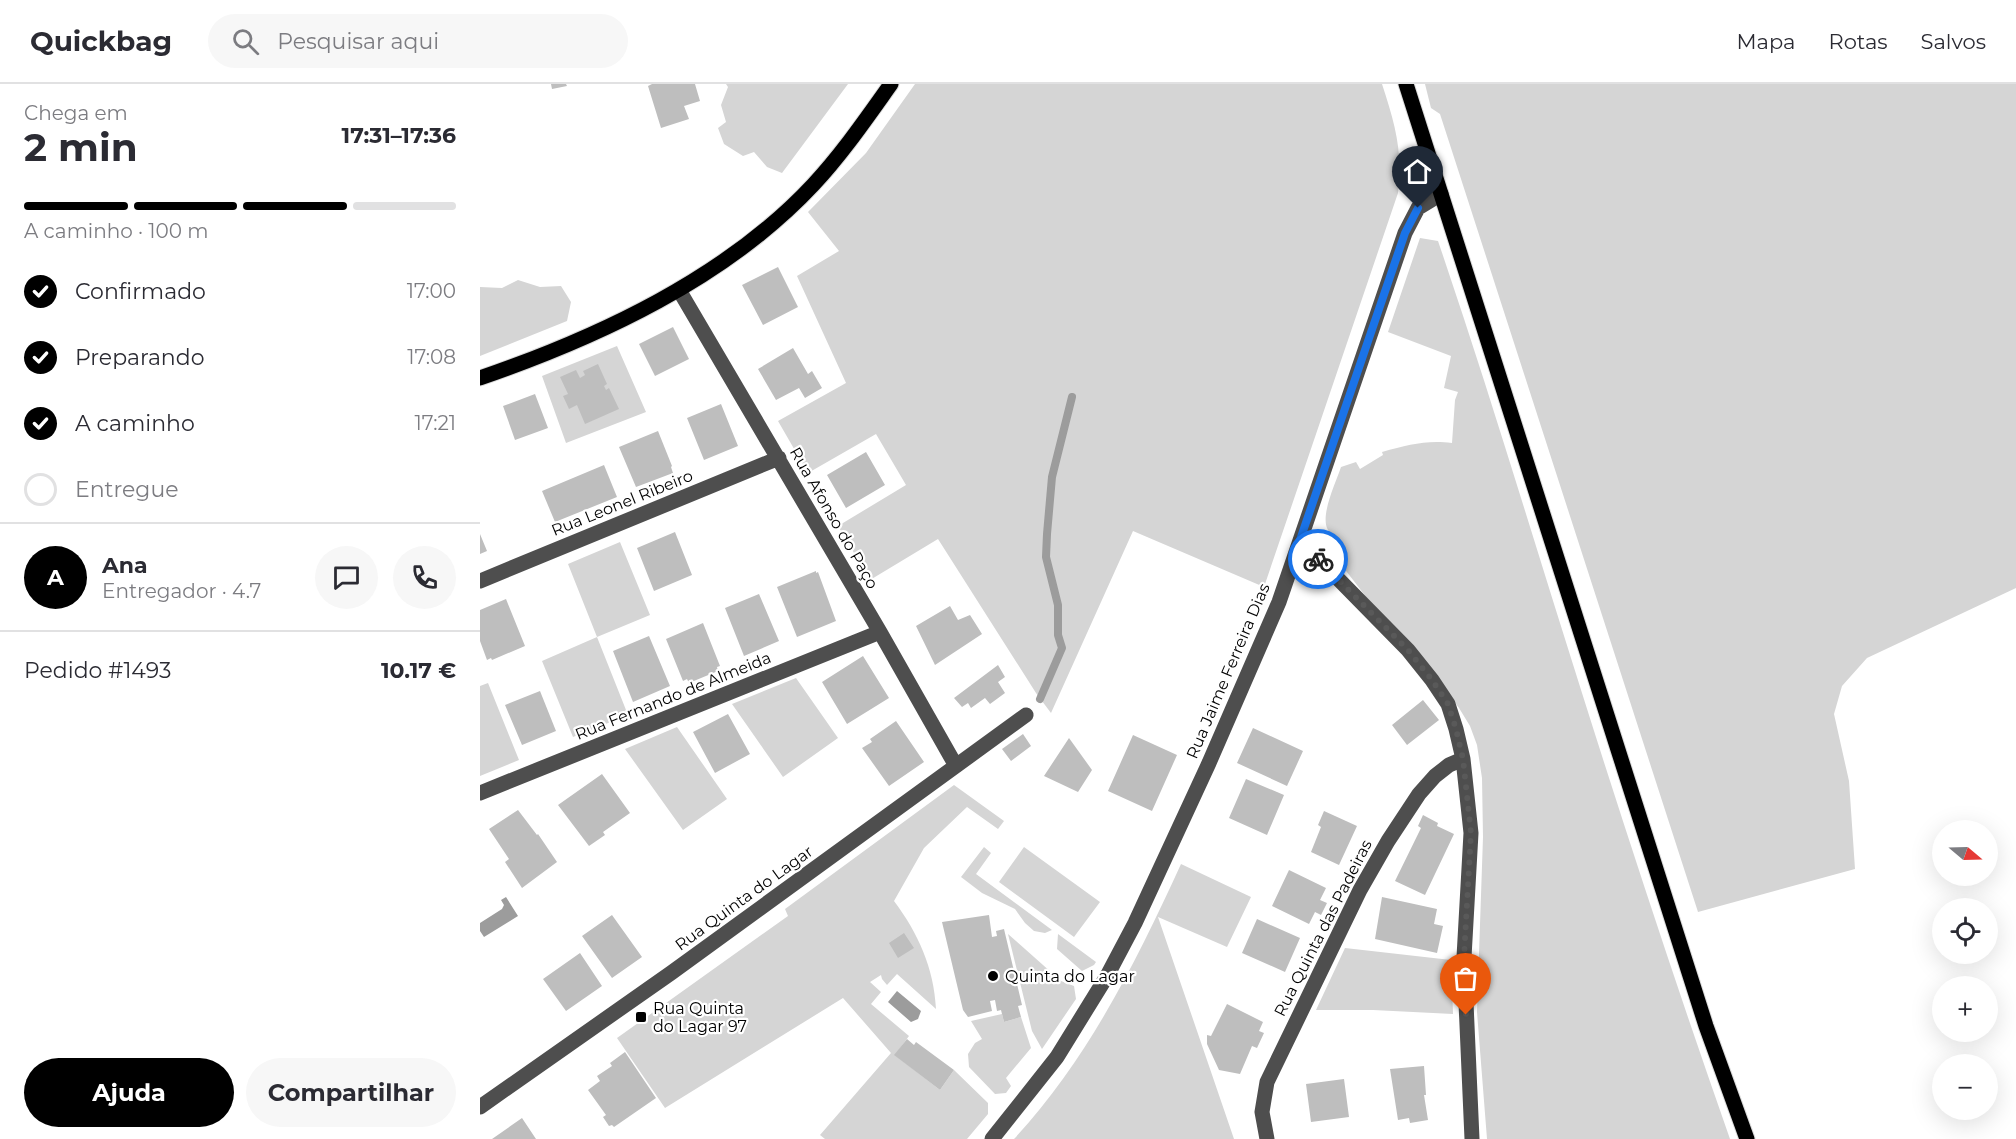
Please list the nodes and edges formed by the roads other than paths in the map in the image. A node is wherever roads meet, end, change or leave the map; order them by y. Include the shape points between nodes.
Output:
1 (891, 84) edge
2 (1406, 84) edge
3 (1441, 194) junction
4 (679, 290) junction
5 (480, 378) edge
6 (779, 458) junction
7 (1300, 540) junction
8 (480, 581) edge
9 (880, 632) junction
10 (1026, 715) dead end
11 (1463, 759) junction
12 (956, 766) junction
13 (480, 794) edge
14 (480, 1107) edge
15 (992, 1139) edge
16 (1267, 1139) edge
17 (1472, 1139) edge
18 (1747, 1139) edge

1 - 4 main road via 811,187 722,262
2 - 3 main road
3 - 7 street, Rua Jaime Ferreira Dias via 1418,208 1405,233
3 - 18 main road via 1702,1015
4 - 5 main road via 605,328
4 - 6 street, Rua Afonso do Paço
6 - 8 street, Rua Leonel Ribeiro
6 - 9 street, Rua Afonso do Paço
7 - 11 street via 1408,650 1432,680 1448,704
7 - 15 street, Rua Jaime Ferreira Dias via 1256,657 1135,923 1081,1022 1035,1088
9 - 12 street, Rua Afonso do Paço
9 - 13 street, Rua Fernando de Almeida
10 - 12 street, Rua Quinta do Lagar
11 - 16 street, Rua Quinta das Padeiras via 1435,776 1419,794 1360,890 1267,1082 1262,1112
11 - 17 street via 1471,833 1464,957
12 - 14 street, Rua Quinta do Lagar via 671,974

